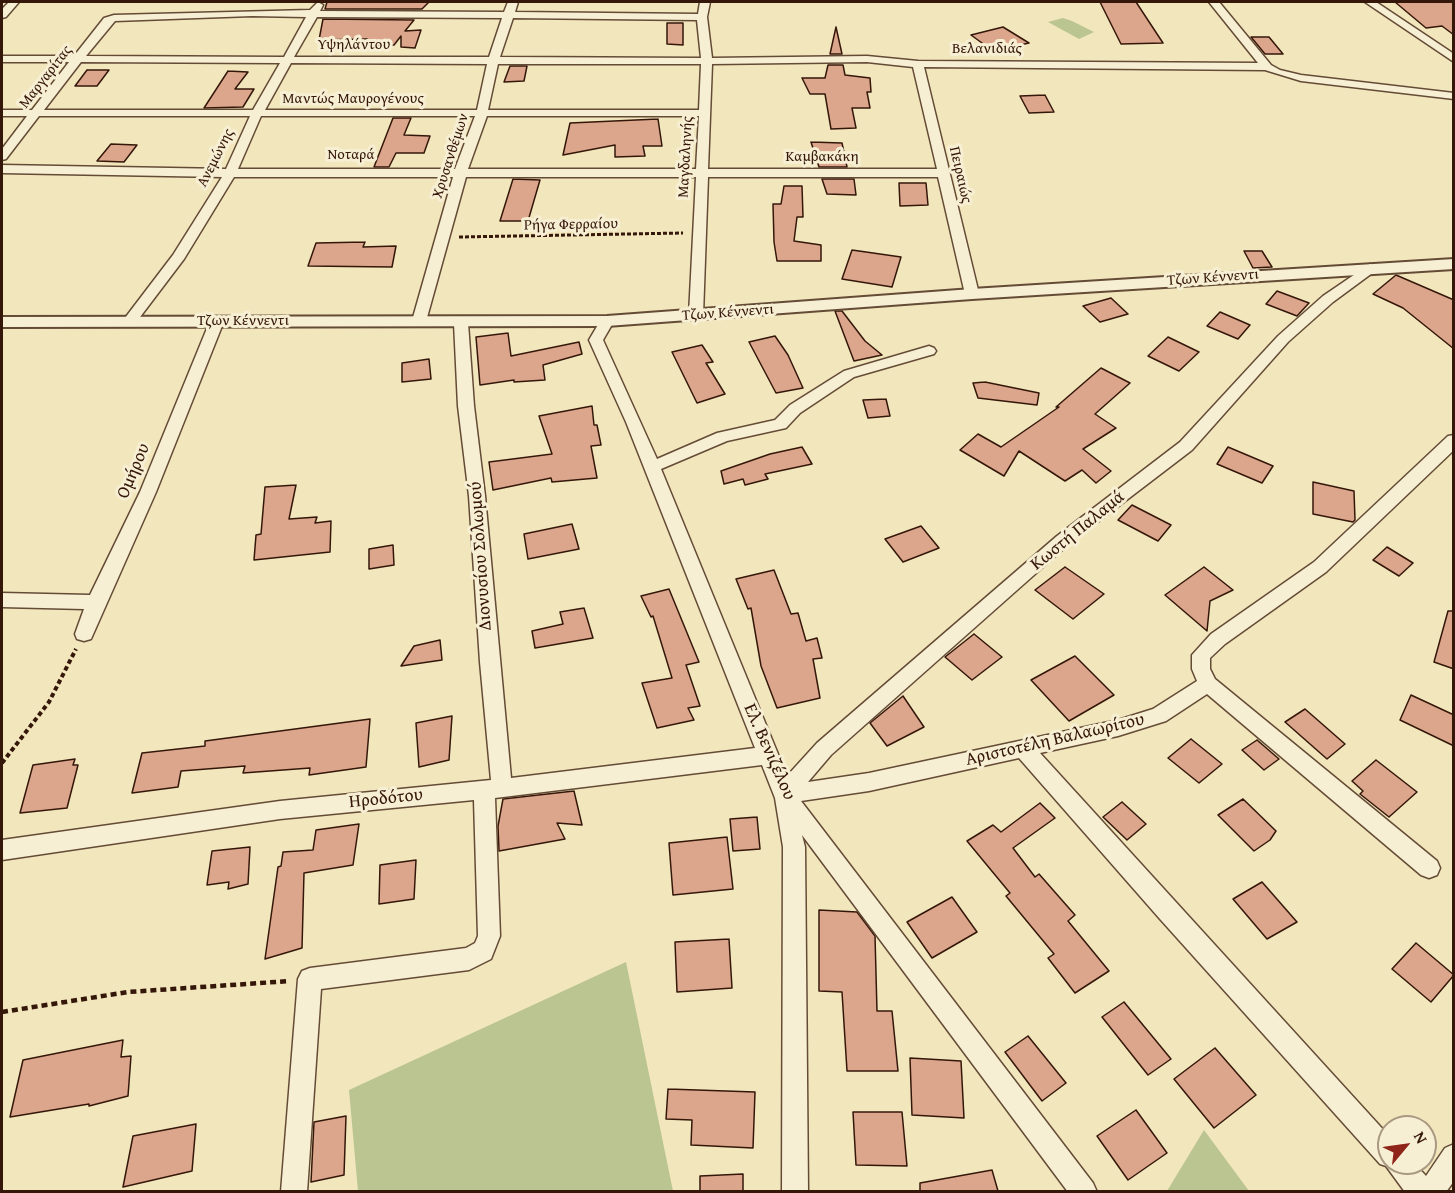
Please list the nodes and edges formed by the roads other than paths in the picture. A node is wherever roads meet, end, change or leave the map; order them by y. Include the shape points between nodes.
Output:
1 (14, 2) edge
2 (320, 2) edge
3 (513, 2) edge
4 (705, 2) edge
5 (1214, 2) edge
6 (1370, 2) edge
7 (313, 14) junction
8 (2, 15) edge
9 (510, 15) junction
10 (702, 17) junction
11 (2, 59) edge
12 (1454, 59) edge
13 (78, 60) junction
14 (286, 60) junction
15 (493, 61) junction
16 (707, 61) junction
17 (918, 64) junction
18 (1267, 67) junction
19 (1454, 96) edge
20 (2, 113) edge
21 (38, 113) junction
22 (482, 113) junction
23 (705, 113) junction
24 (256, 115) junction
25 (2, 156) edge
26 (2, 169) edge
27 (461, 171) junction
28 (701, 172) junction
29 (230, 173) junction
30 (942, 173) junction
31 (1454, 264) edge
32 (1370, 268) junction
33 (972, 294) junction
34 (696, 315) junction
35 (217, 321) junction
36 (419, 321) junction
37 (607, 321) junction
38 (2, 322) edge
39 (129, 322) junction
40 (462, 323) junction
41 (929, 351) dead end
42 (1454, 440) edge
43 (652, 467) junction
44 (2, 600) edge
45 (96, 602) junction
46 (84, 634) road end
47 (1208, 684) junction
48 (1023, 748) junction
49 (770, 755) junction
50 (493, 789) junction
51 (784, 794) junction
52 (2, 850) edge
53 (1429, 868) dead end
54 (1377, 1142) edge
55 (1454, 1157) edge
56 (1408, 1175) edge
57 (294, 1191) edge
58 (795, 1191) edge
59 (1084, 1191) edge
60 (1423, 1191) edge
61 (1431, 1191) edge

1 - 8 street
2 - 7 street, Ανεμώνης
3 - 9 street, Χρυσανθέμων
4 - 10 street, Μαγδαληνής
5 - 18 street
6 - 12 street
7 - 9 street
7 - 13 street, Μαργαρίτας via 114,18 108,20
7 - 14 street, Ανεμώνης
9 - 10 street
9 - 15 street, Χρυσανθέμων
10 - 16 street, Μαγδαληνής
11 - 13 street, Υψηλάντου
13 - 14 street, Υψηλάντου
13 - 21 street, Μαργαρίτας
14 - 15 street, Υψηλάντου
14 - 24 street, Ανεμώνης
15 - 16 street, Υψηλάντου
15 - 22 street, Χρυσανθέμων
16 - 17 street, Βελανιδιάς via 867,59
16 - 23 street, Μαγδαληνής
17 - 18 street, Βελανιδιάς via 1158,63
17 - 30 street, Πειραιώς
18 - 19 street, Βελανιδιάς via 1301,78
20 - 21 street, Μαντώς Μαυρογένους
21 - 24 street, Μαντώς Μαυρογένους
21 - 25 street, Μαργαρίτας
22 - 23 street, Μαντώς Μαυρογένους
22 - 24 street, Μαντώς Μαυρογένους
22 - 27 street, Χρυσανθέμων
23 - 28 street, Μαγδαληνής
24 - 29 street, Ανεμώνης
26 - 29 street, Νοταρά
27 - 28 street, Νοταρά
27 - 29 street, Νοταρά
27 - 36 street, Χρυσανθέμων
28 - 30 street, Καμβακάκη
28 - 34 street, Μαγδαληνής
29 - 39 street, Ανεμώνης via 179,256
30 - 33 street, Πειραιώς
31 - 32 street, Τζων Κέννεντι
32 - 33 street, Τζων Κέννεντι
32 - 51 street, Κωστή Παλαμά via 1283,339 1186,446 1046,555 824,749
33 - 34 street, Τζων Κέννεντι
34 - 37 street, Τζων Κέννεντι
35 - 36 street, Τζων Κέννεντι
35 - 39 street, Τζων Κέννεντι
35 - 45 street, Ομήρου via 148,492
36 - 40 street, Τζων Κέννεντι
37 - 40 street, Τζων Κέννεντι
37 - 43 street, Ελ. Βενιζέλου via 596,340
38 - 39 street, Τζων Κέννεντι
40 - 50 street, Διονυσίου Σολωμού via 489,662
41 - 43 street via 849,374 795,409 780,424 723,437
42 - 47 street via 1320,567 1201,655 1201,669
43 - 49 street, Ελ. Βενιζέλου
44 - 45 street
45 - 46 street, Ομήρου
47 - 48 street, Αριστοτέλη Βαλαωρίτου via 1159,715
47 - 53 street
48 - 51 street, Αριστοτέλη Βαλαωρίτου via 869,782
48 - 54 street
49 - 50 street, Ηροδότου
49 - 51 street, Ελ. Βενιζέλου
50 - 52 street, Ηροδότου via 280,810
50 - 57 street, Διονυσίου Σολωμού via 489,936 483,951 468,959 310,979
51 - 58 street via 794,848
51 - 59 street, Ελ. Βενιζέλου
55 - 61 street
56 - 60 street

